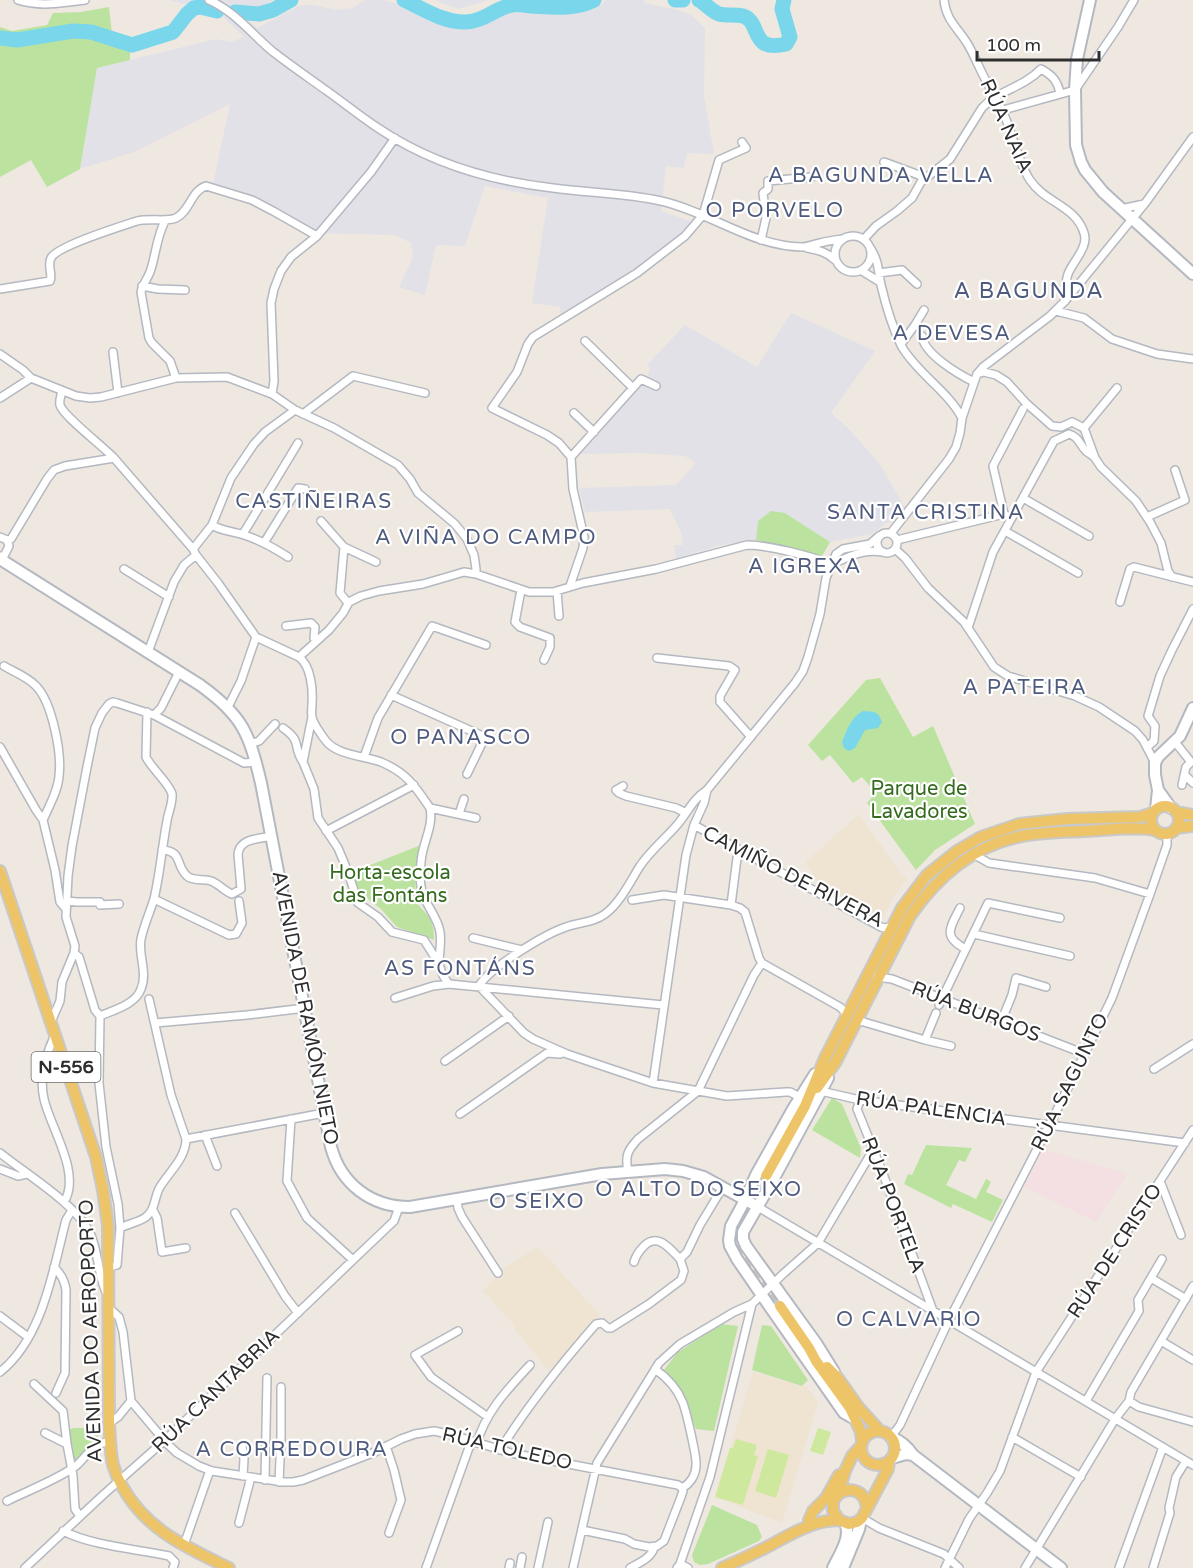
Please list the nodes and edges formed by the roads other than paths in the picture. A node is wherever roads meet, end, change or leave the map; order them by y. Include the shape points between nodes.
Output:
1 (18, 0) edge
2 (83, 0) edge
3 (944, 0) edge
4 (1090, 0) edge
5 (1134, 0) edge
6 (213, 1) edge
7 (1075, 90) junction
8 (1060, 94) junction
9 (995, 96) junction
10 (1003, 110) junction
11 (1193, 137) edge
12 (395, 138) junction
13 (742, 142) dead end
14 (884, 162) dead end
15 (812, 177) dead end
16 (924, 179) junction
17 (1144, 204) junction
18 (1121, 209) junction
19 (703, 215) junction
20 (1132, 219) junction
21 (165, 220) junction
22 (317, 236) junction
23 (842, 239) junction
24 (864, 239) junction
25 (760, 240) junction
26 (805, 247) junction
27 (872, 249) junction
28 (836, 261) junction
29 (862, 271) junction
30 (879, 273) junction
31 (1193, 274) edge
32 (880, 282) junction
33 (917, 284) dead end
34 (142, 286) junction
35 (0, 289) edge
36 (185, 290) dead end
37 (1065, 301) junction
38 (924, 310) dead end
39 (1056, 311) junction
40 (921, 336) dead end
41 (585, 341) dead end
42 (901, 344) junction
43 (113, 352) dead end
44 (0, 354) edge
45 (1193, 359) edge
46 (977, 374) junction
47 (31, 378) junction
48 (176, 378) junction
49 (974, 382) junction
50 (656, 386) dead end
51 (633, 388) junction
52 (1117, 388) dead end
53 (62, 391) junction
54 (118, 393) junction
55 (425, 393) dead end
56 (272, 394) junction
57 (0, 398) edge
58 (1023, 409) dead end
59 (295, 410) junction
60 (574, 413) dead end
61 (303, 414) junction
62 (962, 418) junction
63 (1084, 428) junction
64 (594, 432) junction
65 (298, 443) dead end
66 (571, 457) junction
67 (114, 458) junction
68 (1095, 458) junction
69 (1175, 470) dead end
70 (305, 489) dead end
71 (1023, 498) junction
72 (1004, 514) junction
73 (1147, 517) junction
74 (1011, 518) junction
75 (321, 521) dead end
76 (212, 525) junction
77 (1005, 531) junction
78 (243, 534) junction
79 (879, 536) junction
80 (1089, 536) dead end
81 (894, 537) junction
82 (4, 539) edge
83 (264, 543) junction
84 (344, 547) junction
85 (895, 549) junction
86 (194, 552) junction
87 (884, 552) junction
88 (288, 557) dead end
89 (3, 559) edge
90 (376, 562) dead end
91 (831, 564) junction
92 (124, 569) dead end
93 (1078, 573) dead end
94 (476, 574) junction
95 (1172, 577) junction
96 (1193, 582) edge
97 (570, 586) junction
98 (521, 590) junction
99 (557, 591) junction
100 (169, 597) junction
101 (1120, 602) dead end
102 (348, 603) junction
103 (1193, 609) edge
104 (559, 616) dead end
105 (286, 626) dead end
106 (968, 627) junction
107 (256, 637) junction
108 (316, 641) junction
109 (486, 645) dead end
110 (148, 652) junction
111 (299, 657) junction
112 (657, 658) dead end
113 (544, 660) dead end
114 (4, 666) dead end
115 (179, 672) junction
116 (391, 695) junction
117 (228, 707) junction
118 (1193, 708) edge
119 (151, 713) junction
120 (312, 717) junction
121 (275, 724) dead end
122 (283, 728) dead end
123 (752, 736) junction
124 (1175, 742) junction
125 (250, 744) junction
126 (0, 747) edge
127 (1147, 747) junction
128 (2, 755) edge
129 (364, 757) junction
130 (256, 762) junction
131 (303, 762) junction
132 (1192, 762) edge
133 (1155, 763) junction
134 (467, 774) dead end
135 (1185, 775) junction
136 (1193, 783) edge
137 (414, 785) junction
138 (1182, 785) dead end
139 (623, 786) dead end
140 (707, 790) junction
141 (1158, 790) junction
142 (464, 799) dead end
143 (430, 808) junction
144 (1173, 810) junction
145 (1155, 811) junction
146 (686, 813) junction
147 (459, 814) junction
148 (1193, 815) edge
149 (476, 818) dead end
150 (43, 820) junction
151 (694, 825) junction
152 (1193, 826) edge
153 (1155, 830) junction
154 (326, 831) junction
155 (1172, 831) junction
156 (272, 836) junction
157 (162, 850) junction
158 (973, 854) junction
159 (737, 858) dead end
160 (0, 871) edge
161 (1150, 894) junction
162 (679, 897) junction
163 (154, 899) junction
164 (632, 900) dead end
165 (67, 901) junction
166 (239, 901) dead end
167 (119, 904) dead end
168 (731, 905) junction
169 (960, 908) dead end
170 (66, 909) junction
171 (1060, 918) dead end
172 (892, 926) junction
173 (974, 934) junction
174 (473, 939) dead end
175 (966, 949) junction
176 (522, 951) junction
177 (74, 953) junction
178 (1070, 956) dead end
179 (438, 963) junction
180 (762, 963) junction
181 (879, 977) junction
182 (867, 979) junction
183 (449, 984) junction
184 (479, 986) junction
185 (1046, 987) dead end
186 (149, 999) dead end
187 (395, 999) dead end
188 (941, 1002) junction
189 (663, 1005) junction
190 (304, 1008) junction
191 (936, 1013) dead end
192 (100, 1016) junction
193 (509, 1016) junction
194 (852, 1019) junction
195 (1001, 1022) junction
196 (51, 1023) junction
197 (155, 1023) junction
198 (55, 1035) junction
199 (925, 1040) junction
200 (1193, 1044) edge
201 (951, 1046) dead end
202 (564, 1053) junction
203 (1085, 1054) junction
204 (445, 1061) dead end
205 (829, 1062) junction
206 (1154, 1069) dead end
207 (653, 1083) junction
208 (698, 1091) junction
209 (821, 1092) junction
210 (860, 1100) junction
211 (802, 1102) junction
212 (324, 1113) junction
213 (460, 1114) dead end
214 (291, 1119) junction
215 (1049, 1126) junction
216 (1193, 1130) edge
217 (205, 1135) junction
218 (186, 1139) junction
219 (1185, 1143) junction
220 (873, 1150) junction
221 (0, 1153) edge
222 (217, 1166) dead end
223 (0, 1169) edge
224 (628, 1172) junction
225 (27, 1174) junction
226 (766, 1176) tunnel mouth
227 (1160, 1181) junction
228 (723, 1187) junction
229 (457, 1199) junction
230 (745, 1200) junction
231 (64, 1202) junction
232 (399, 1207) junction
233 (758, 1207) junction
234 (72, 1210) junction
235 (153, 1210) junction
236 (235, 1213) dead end
237 (120, 1228) junction
238 (1181, 1235) dead end
239 (818, 1243) junction
240 (186, 1248) dead end
241 (680, 1259) junction
242 (1162, 1259) dead end
243 (353, 1260) junction
244 (634, 1262) dead end
245 (54, 1267) junction
246 (109, 1268) junction
247 (498, 1274) dead end
248 (1151, 1278) junction
249 (773, 1283) junction
250 (1193, 1286) edge
251 (108, 1294) junction
252 (761, 1294) junction
253 (1185, 1299) junction
254 (752, 1304) junction
255 (780, 1306) tunnel mouth
256 (108, 1307) junction
257 (933, 1311) junction
258 (298, 1313) junction
259 (0, 1316) edge
260 (949, 1320) junction
261 (458, 1331) dead end
262 (28, 1337) junction
263 (1161, 1341) junction
264 (809, 1348) junction
265 (1193, 1360) edge
266 (530, 1365) dead end
267 (655, 1369) junction
268 (0, 1372) edge
269 (1036, 1372) junction
270 (837, 1377) junction
271 (267, 1378) dead end
272 (34, 1384) dead end
273 (281, 1387) dead end
274 (56, 1393) dead end
275 (131, 1401) junction
276 (1086, 1401) junction
277 (1129, 1401) junction
278 (488, 1417) junction
279 (853, 1418) junction
280 (1115, 1419) junction
281 (1193, 1422) edge
282 (109, 1424) junction
283 (880, 1431) junction
284 (45, 1433) dead end
285 (891, 1437) junction
286 (1012, 1437) junction
287 (164, 1441) junction
288 (110, 1442) junction
289 (474, 1443) junction
290 (67, 1444) junction
291 (861, 1444) junction
292 (242, 1446) dead end
293 (386, 1446) junction
294 (1163, 1447) junction
295 (500, 1450) junction
296 (914, 1455) junction
297 (891, 1459) junction
298 (1189, 1463) edge
299 (72, 1468) junction
300 (596, 1468) junction
301 (212, 1471) junction
302 (845, 1471) junction
303 (247, 1477) junction
304 (1081, 1477) junction
305 (265, 1480) junction
306 (120, 1481) junction
307 (279, 1482) junction
308 (682, 1488) junction
309 (836, 1498) junction
310 (7, 1501) dead end
311 (979, 1505) junction
312 (863, 1515) junction
313 (80, 1516) junction
314 (842, 1521) junction
315 (548, 1522) dead end
316 (238, 1523) dead end
317 (806, 1524) junction
318 (582, 1530) junction
319 (63, 1532) junction
320 (388, 1533) dead end
321 (184, 1545) junction
322 (654, 1548) junction
323 (1036, 1549) junction
324 (522, 1557) dead end
325 (949, 1559) junction
326 (678, 1566) edge
327 (25, 1568) edge
328 (173, 1568) edge
329 (229, 1568) edge
330 (426, 1568) edge
331 (520, 1568) edge
332 (538, 1568) edge
333 (573, 1568) edge
334 (630, 1568) edge
335 (688, 1568) edge
336 (722, 1568) edge
337 (833, 1568) edge
338 (843, 1568) edge
339 (945, 1568) edge
340 (959, 1568) edge
341 (1025, 1568) edge
342 (1061, 1568) edge
343 (1119, 1568) edge
344 (1153, 1568) edge

1 - 2 street via 50,4
3 - 9 street, RÚA NAIA via 946,12
4 - 7 main road via 1078,52
5 - 7 street
6 - 12 street via 296,69
7 - 8 street
7 - 18 main road via 1080,162 1096,185
8 - 9 street via 1055,79 1041,69 1014,89
8 - 10 street
9 - 10 street, RÚA NAIA
9 - 16 street via 982,108 950,159
10 - 37 street, RÚA NAIA via 1029,178 1045,197 1070,211 1080,223 1085,239 1069,273
11 - 17 street
12 - 19 street via 424,154 490,177 549,188 642,197
12 - 22 street via 375,168
13 - 19 street via 746,148 719,160
14 - 16 street
15 - 25 street via 768,181
16 - 24 street via 912,198
17 - 18 street
17 - 20 street
18 - 20 main road
19 - 25 street
19 - 66 street via 685,236 637,273 533,337 517,372 492,408 547,435
20 - 31 main road
20 - 37 street
21 - 22 street via 182,214 196,192 206,186 252,200
21 - 34 street via 151,271
21 - 35 street via 137,220 57,252 50,261 51,279 47,282
22 - 56 street via 286,262 274,289
23 - 24 street
23 - 26 street
23 - 28 street via 836,249
24 - 27 street
25 - 26 street
26 - 28 street via 822,251
27 - 29 street via 871,262
27 - 30 street
28 - 29 street via 844,270
29 - 32 street
30 - 32 street
30 - 33 street via 902,270
32 - 42 street via 891,325
34 - 36 street
34 - 48 street via 149,338 170,361
37 - 39 street
38 - 42 street
39 - 45 street via 1084,318 1112,339 1157,354
39 - 46 street
40 - 49 street via 935,357
41 - 51 street
42 - 62 street
43 - 54 street
44 - 47 street
46 - 49 street
46 - 63 street via 996,375 1052,426 1072,422
47 - 53 street
47 - 57 street
48 - 54 street
48 - 56 street via 228,377
49 - 62 street
50 - 51 street via 641,379
51 - 64 street
52 - 63 street
53 - 54 street via 90,398
53 - 67 street via 59,402 63,412
55 - 61 street via 353,376
56 - 59 street
58 - 72 street via 993,466
59 - 61 street
59 - 76 street via 254,444 231,478
60 - 64 street
61 - 94 street via 398,465 418,493 467,539
62 - 81 street via 956,447
63 - 68 street
64 - 66 street
65 - 78 street
66 - 97 street via 573,489 584,537
67 - 82 street via 54,470 11,539
67 - 86 street
68 - 71 street via 1074,436 1069,434 1054,441
68 - 73 street
69 - 73 street via 1185,500
70 - 83 street via 298,488
71 - 74 street
71 - 80 street
72 - 74 street
72 - 81 street
73 - 95 street
74 - 77 street
75 - 84 street
76 - 78 street
76 - 86 street
77 - 93 street
77 - 106 street via 993,552
78 - 83 street
79 - 81 street via 885,533
79 - 87 street via 877,545
79 - 91 street via 870,544 843,549
81 - 85 street
82 - 89 street via 9,546
83 - 88 street
84 - 90 street
84 - 102 street via 340,592
85 - 87 street
85 - 106 street
86 - 100 street
86 - 107 street
87 - 91 street via 853,554
89 - 110 main road, AVENIDA DE RAMÓN NIETO
91 - 97 street via 747,545
91 - 123 street via 803,671
92 - 100 street
94 - 98 street
94 - 102 street via 464,572 379,591
95 - 96 street
95 - 101 street via 1134,567
97 - 99 street
98 - 99 street
98 - 113 street via 515,622 550,638
99 - 104 street
100 - 110 street
102 - 108 street
103 - 127 street via 1160,676 1148,716 1155,726 1154,741
105 - 108 street via 311,623
106 - 127 street via 1002,673 1099,707 1135,731
107 - 111 street
107 - 117 street
108 - 111 street
109 - 116 street via 432,626
110 - 115 main road, AVENIDA DE RAMÓN NIETO
111 - 120 street via 312,687
112 - 123 street via 729,666 735,670 720,702
114 - 150 street via 40,690 54,725 59,777
115 - 117 main road, AVENIDA DE RAMÓN NIETO
115 - 119 street via 161,708
116 - 129 street
116 - 134 street via 485,737
117 - 125 main road, AVENIDA DE RAMÓN NIETO
118 - 124 main road
119 - 130 street via 244,764
119 - 157 street via 146,757 172,795
119 - 165 street via 113,702 102,713 92,738 72,846
120 - 129 street via 330,746
120 - 131 street
121 - 125 street via 259,741
122 - 131 street via 297,743
123 - 140 street
124 - 132 street
124 - 133 main road
125 - 130 main road, AVENIDA DE RAMÓN NIETO
126 - 128 street
127 - 133 street
128 - 150 street
129 - 137 street via 401,773
130 - 156 main road, AVENIDA DE RAMÓN NIETO
131 - 154 street via 314,789 318,818
132 - 135 street
133 - 141 main road
135 - 136 street
135 - 138 street
137 - 143 street
137 - 154 street
139 - 146 street via 616,789 619,794
140 - 146 street
140 - 151 street
141 - 144 main road
141 - 145 main road
142 - 147 street
143 - 147 street
143 - 179 street via 420,885 440,933
144 - 145 main road via 1162,807
144 - 148 main road
144 - 155 main road via 1178,820
145 - 153 main road via 1151,822
145 - 172 main road via 1140,817 1019,824 981,837 927,875
146 - 176 street via 650,853 607,913 560,929
147 - 149 street
150 - 170 street via 60,902
151 - 162 street
151 - 172 street, CAMIÑO DE RIVERA via 881,927
152 - 155 main road
153 - 155 main road via 1163,834
153 - 158 main road via 1022,836
154 - 179 street via 338,848 358,903 392,932 424,940
155 - 161 street, RÚA SAGUNTO
156 - 157 street, AVENIDA DE RAMÓN NIETO via 247,841 238,849 241,889 232,894 209,880 189,878 177,855
156 - 190 main road, AVENIDA DE RAMÓN NIETO
157 - 163 street
158 - 161 street via 989,862 1095,878
158 - 181 main road via 921,900
159 - 168 street
160 - 196 main road, AVENIDA DO AEROPORTO / N-556
161 - 203 street, RÚA SAGUNTO via 1115,990
162 - 164 street
162 - 168 street
162 - 189 street
163 - 166 street via 229,935 236,934 242,923
163 - 192 street via 142,937 142,988 136,998
165 - 167 street
165 - 170 street
168 - 180 street via 745,912
169 - 175 street via 951,927 951,939
170 - 177 street
171 - 173 street via 988,903
172 - 182 main road
173 - 175 street
173 - 178 street
174 - 176 street
175 - 188 street
176 - 184 street via 484,977
177 - 192 street via 79,957
177 - 196 street
179 - 183 street
180 - 194 street via 840,1007
180 - 208 street
181 - 182 street, RÚA BURGOS
181 - 188 street, RÚA BURGOS via 892,979
181 - 194 main road
182 - 194 main road
183 - 184 street
183 - 187 street
184 - 189 street
184 - 193 street
185 - 195 street via 1016,978
186 - 197 street
188 - 195 street, RÚA BURGOS
189 - 207 street
190 - 197 street
190 - 212 main road, AVENIDA DE RAMÓN NIETO
191 - 199 street
192 - 237 street via 99,1083
193 - 202 street via 524,1033
193 - 204 street
194 - 199 street
194 - 205 main road
195 - 203 street, RÚA BURGOS
196 - 198 main road, AVENIDA DO AEROPORTO / N-556
197 - 218 street via 171,1095
198 - 231 street via 42,1085 66,1157 69,1184
198 - 246 main road, AVENIDA DO AEROPORTO / N-556 via 100,1174 108,1226
199 - 201 street
200 - 206 street
202 - 207 street
202 - 213 street via 547,1053
203 - 215 street, RÚA SAGUNTO
205 - 209 main road
205 - 211 main road
207 - 208 street
208 - 211 street via 727,1096 790,1092
208 - 224 street via 638,1139 627,1153
209 - 210 street, RÚA PALENCIA
209 - 233 main road
210 - 215 street, RÚA PALENCIA
210 - 220 street, RÚA PORTELA via 857,1109
211 - 226 main road
211 - 230 main road via 756,1175
212 - 214 street
212 - 232 main road, AVENIDA DE RAMÓN NIETO via 334,1160 341,1172 359,1191 378,1202
214 - 217 street
214 - 243 street via 287,1181 307,1218
215 - 219 street, RÚA PALENCIA
215 - 260 street, RÚA SAGUNTO
216 - 219 street, RÚA DE CRISTO
217 - 218 street
217 - 222 street
218 - 235 street via 186,1146 159,1189
219 - 227 street, RÚA DE CRISTO
220 - 239 street, RÚA TOLEDO
220 - 257 street, RÚA PORTELA
221 - 225 street
223 - 225 street via 18,1176
224 - 228 main road, AVENIDA DE RAMÓN NIETO via 665,1168 704,1177
224 - 229 main road, AVENIDA DE RAMÓN NIETO
225 - 231 street
227 - 238 street
227 - 269 street, RÚA DE CRISTO
228 - 230 main road, AVENIDA DE RAMÓN NIETO
228 - 241 street
229 - 232 main road, AVENIDA DE RAMÓN NIETO
229 - 247 street via 462,1217
230 - 233 main road, AVENIDA DE RAMÓN NIETO
230 - 252 main road via 731,1226 730,1246
231 - 234 street
232 - 243 street, RÚA CANTABRIA via 394,1221
233 - 239 street, AVENIDA DE RAMÓN NIETO
233 - 249 main road via 743,1239
234 - 245 street
234 - 251 street via 92,1236 101,1282
235 - 237 street
235 - 240 street via 162,1252
236 - 258 street
237 - 246 street via 117,1265
239 - 249 street, RÚA TOLEDO
239 - 257 street, AVENIDA DE RAMÓN NIETO
241 - 244 street via 653,1239 637,1253
241 - 295 street via 684,1271 681,1280 611,1328 596,1324 533,1400
242 - 248 street
243 - 258 street, RÚA CANTABRIA
245 - 262 street via 45,1300
245 - 274 street via 66,1290 65,1372
246 - 251 main road, AVENIDA DO AEROPORTO
248 - 253 street
248 - 276 street via 1138,1300 1139,1311
249 - 252 street, RÚA TOLEDO
249 - 270 main road
250 - 253 street
251 - 256 main road, AVENIDA DO AEROPORTO
252 - 254 street, RÚA TOLEDO
252 - 279 main road via 844,1413
253 - 263 street
254 - 267 street, RÚA TOLEDO via 680,1344
254 - 326 street via 710,1477
255 - 264 main road
256 - 275 street via 119,1317 123,1332
256 - 282 main road, AVENIDA DO AEROPORTO
257 - 260 street, AVENIDA DE RAMÓN NIETO
258 - 287 street, RÚA CANTABRIA
259 - 262 street
260 - 269 street, AVENIDA DE RAMÓN NIETO
260 - 285 street, RÚA SAGUNTO
261 - 278 street via 415,1355 431,1377
262 - 268 street via 12,1362
263 - 265 street
263 - 277 street
264 - 270 main road
264 - 279 main road
266 - 278 street via 497,1401
267 - 300 street, RÚA TOLEDO
267 - 308 street via 674,1386 683,1402 697,1464 691,1481
269 - 276 street, AVENIDA DE RAMÓN NIETO
269 - 286 street, RÚA DE CRISTO
270 - 283 main road
271 - 305 street
272 - 290 street via 63,1411
273 - 307 street
275 - 282 street
275 - 287 street, RÚA TOLEDO
276 - 280 street, AVENIDA DE RAMÓN NIETO
277 - 280 street
277 - 281 street
278 - 289 street
279 - 291 main road via 861,1432
280 - 294 street, AVENIDA DE RAMÓN NIETO
280 - 304 street
282 - 288 main road, AVENIDA DO AEROPORTO
283 - 285 main road
283 - 291 main road via 864,1437
284 - 290 street
285 - 296 main road via 901,1441
285 - 297 main road
286 - 304 street
286 - 311 street, RÚA DE CRISTO via 1000,1471
287 - 301 street, RÚA TOLEDO via 187,1460
287 - 306 street, RÚA CANTABRIA
288 - 299 street via 98,1443
288 - 306 main road, AVENIDA DO AEROPORTO
289 - 293 street, RÚA TOLEDO via 434,1431
289 - 295 street, RÚA TOLEDO
289 - 330 street
290 - 299 street
291 - 297 main road via 863,1457 870,1464 880,1465
291 - 302 main road
292 - 303 street
293 - 307 street, RÚA TOLEDO via 303,1480
293 - 320 street via 401,1500
294 - 298 street, AVENIDA DE RAMÓN NIETO
294 - 343 street
295 - 300 street, RÚA TOLEDO
296 - 297 main road
296 - 311 main road
297 - 312 main road
298 - 344 street via 1176,1477 1170,1513
299 - 310 street
299 - 313 street via 75,1509
300 - 308 street
300 - 318 street
301 - 303 street, RÚA TOLEDO
301 - 321 street via 208,1473
302 - 309 main road
302 - 317 main road
303 - 305 street, RÚA TOLEDO
303 - 316 street
304 - 323 street
305 - 307 street, RÚA TOLEDO
306 - 313 street, RÚA CANTABRIA
306 - 321 main road, AVENIDA DO AEROPORTO via 148,1520
308 - 322 street via 664,1541
309 - 312 main road via 843,1491 855,1490 864,1497
309 - 314 main road via 833,1511
309 - 317 main road
311 - 323 main road
311 - 325 street, RÚA DE CRISTO
312 - 314 main road via 853,1523
312 - 325 street via 872,1525
312 - 338 main road
313 - 319 street, RÚA CANTABRIA
314 - 317 main road
314 - 337 main road via 847,1536
315 - 332 street
317 - 336 main road
318 - 322 street
318 - 333 street
319 - 327 street, RÚA CANTABRIA
319 - 328 street via 169,1556 175,1562
321 - 329 main road, AVENIDA DO AEROPORTO
322 - 334 street via 646,1559
323 - 341 street
323 - 342 main road
324 - 331 street
325 - 339 street, RÚA DE CRISTO
325 - 340 street
326 - 335 street

